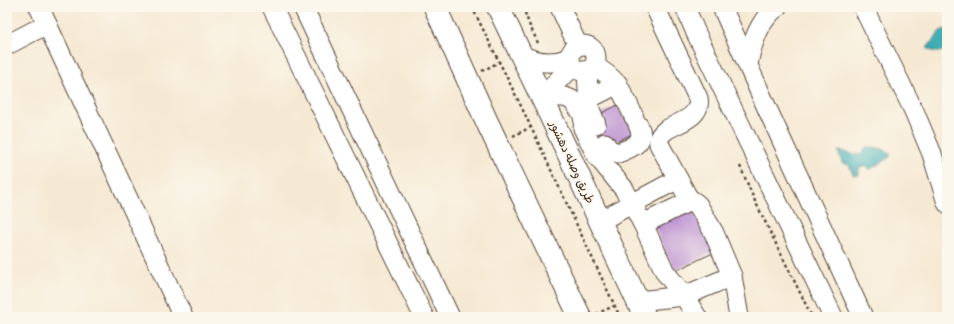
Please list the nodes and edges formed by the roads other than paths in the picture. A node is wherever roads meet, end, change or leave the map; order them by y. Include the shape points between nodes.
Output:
1 (39, 7) edge
2 (272, 7) edge
3 (303, 7) edge
4 (435, 7) edge
5 (498, 7) edge
6 (560, 7) edge
7 (656, 7) edge
8 (685, 7) edge
9 (722, 7) edge
10 (777, 7) edge
11 (863, 7) edge
12 (47, 24) junction
13 (7, 45) edge
14 (521, 55) junction
15 (580, 62) junction
16 (748, 64) junction
17 (618, 84) junction
18 (588, 99) junction
19 (544, 103) junction
20 (766, 106) junction
21 (738, 119) junction
22 (678, 179) junction
23 (690, 201) junction
24 (947, 203) edge
25 (632, 204) junction
26 (600, 221) junction
27 (643, 224) junction
28 (732, 276) junction
29 (684, 296) junction
30 (642, 309) edge
31 (588, 316) edge
32 (183, 317) edge
33 (424, 317) edge
34 (450, 317) edge
35 (696, 317) edge
36 (739, 317) edge
37 (833, 317) edge
38 (863, 317) edge

1 - 12 street
2 - 33 street
3 - 34 street
4 - 31 main road via 487,122
5 - 14 main road, طريق وصله دهشور
6 - 15 street
7 - 22 street via 699,102 692,116 660,136 659,144
8 - 21 street
9 - 16 street
10 - 16 street via 768,14 761,25
11 - 24 street via 914,111 932,154
12 - 13 street
12 - 32 street
14 - 15 street via 538,62
14 - 19 main road, طريق وصله دهشور
15 - 17 street via 604,71
15 - 18 street
15 - 19 street via 557,80
16 - 20 street
17 - 18 street
17 - 18 street via 641,131 633,148 618,153 608,149 591,113
19 - 25 street via 560,97 572,100 584,117 584,128 597,156 619,181
19 - 26 main road, طريق وصله دهشور
20 - 21 street
20 - 38 street
21 - 37 street
22 - 23 street
22 - 25 street
23 - 27 street
23 - 28 street via 698,205 714,233
25 - 26 street
25 - 27 street
26 - 30 main road, طريق وصله دهشور
27 - 29 street via 665,272
28 - 29 street
28 - 36 street
29 - 30 street
29 - 35 street

